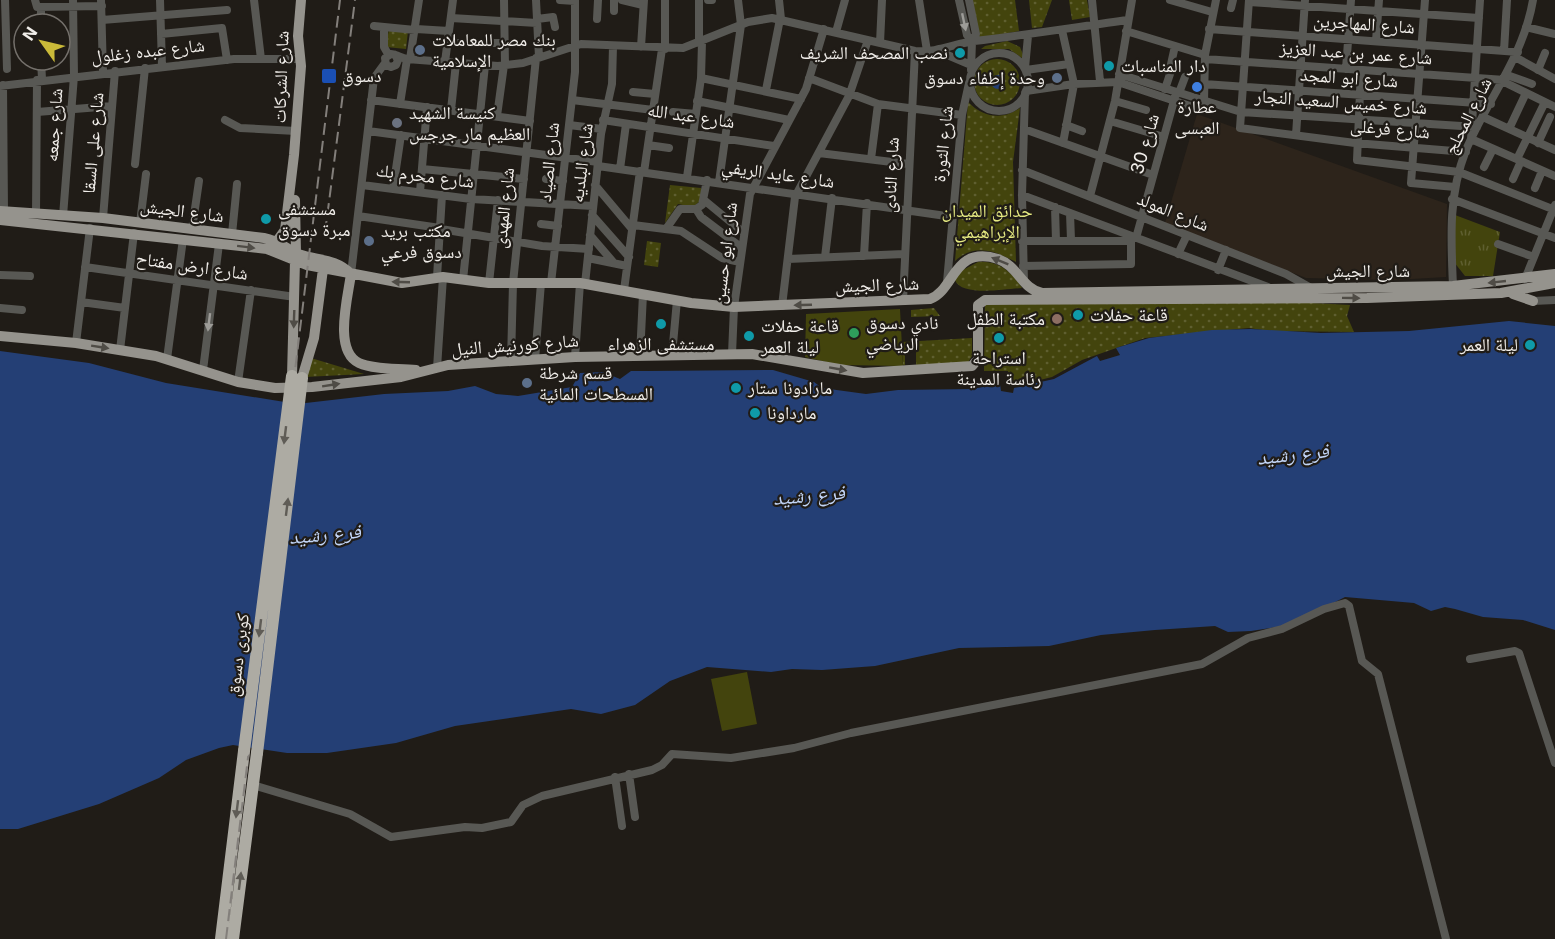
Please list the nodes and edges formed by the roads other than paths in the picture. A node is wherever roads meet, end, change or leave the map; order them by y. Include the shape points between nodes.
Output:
1 (5, 0) edge
2 (160, 0) edge
3 (254, 0) edge
4 (301, 0) edge
5 (419, 0) edge
6 (453, 0) edge
7 (504, 0) edge
8 (536, 0) edge
9 (560, 0) edge
10 (598, 0) edge
11 (614, 0) edge
12 (622, 0) edge
13 (666, 0) edge
14 (699, 0) edge
15 (738, 0) edge
16 (779, 0) edge
17 (845, 0) edge
18 (882, 0) edge
19 (920, 0) edge
20 (959, 0) edge
21 (969, 0) edge
22 (1092, 0) edge
23 (1131, 0) edge
24 (1170, 0) edge
25 (1216, 0) edge
26 (1380, 0) edge
27 (1425, 0) edge
28 (1480, 0) edge
29 (1507, 0) edge
30 (1533, 0) edge
31 (575, 1) edge
32 (1249, 1) edge
33 (644, 2) edge
34 (73, 3) edge
35 (101, 3) edge
36 (1305, 3) edge
37 (38, 4) edge
38 (1351, 5) edge
39 (227, 10) dead end
40 (614, 11) dead end
41 (1379, 11) junction
42 (1212, 12) junction
43 (1424, 14) junction
44 (160, 15) junction
45 (451, 18) junction
46 (1479, 18) junction
47 (597, 19) dead end
48 (780, 19) junction
49 (102, 20) junction
50 (1128, 20) junction
51 (505, 21) junction
52 (537, 21) junction
53 (741, 25) junction
54 (1095, 25) junction
55 (374, 26) dead end
56 (384, 27) junction
57 (555, 27) dead end
58 (1526, 27) junction
59 (416, 29) junction
60 (824, 29) junction
61 (1209, 29) junction
62 (1062, 30) junction
63 (449, 31) junction
64 (1126, 31) junction
65 (836, 32) junction
66 (1246, 32) junction
67 (161, 34) junction
68 (1555, 34) edge
69 (1028, 36) junction
70 (1302, 36) junction
71 (1348, 39) junction
72 (868, 40) junction
73 (972, 41) junction
74 (1376, 41) junction
75 (448, 43) junction
76 (505, 43) junction
77 (701, 43) junction
78 (880, 43) junction
79 (1421, 44) junction
80 (576, 45) junction
81 (614, 46) junction
82 (1175, 46) junction
83 (641, 47) junction
84 (1477, 48) junction
85 (664, 49) junction
86 (915, 51) junction
87 (927, 51) junction
88 (938, 51) junction
89 (1504, 51) junction
90 (1545, 53) dead end
91 (392, 54) junction
92 (1516, 54) junction
93 (1205, 57) junction
94 (538, 58) junction
95 (261, 59) junction
96 (301, 59) junction
97 (408, 59) junction
98 (227, 60) junction
99 (446, 62) junction
100 (1244, 62) junction
101 (456, 63) junction
102 (1069, 64) junction
103 (485, 65) junction
104 (505, 65) junction
105 (162, 66) junction
106 (1300, 66) junction
107 (145, 68) junction
108 (7, 69) dead end
109 (1346, 69) junction
110 (1025, 70) junction
111 (1361, 70) junction
112 (1538, 70) junction
113 (116, 71) junction
114 (40, 72) edge
115 (103, 73) junction
116 (970, 74) junction
117 (1419, 74) junction
118 (74, 76) junction
119 (1554, 76) edge
120 (1185, 77) dead end
121 (701, 78) junction
122 (809, 78) junction
123 (1119, 78) junction
124 (1475, 78) junction
125 (39, 79) junction
126 (1505, 79) junction
127 (1100, 81) junction
128 (732, 83) junction
129 (1074, 84) junction
130 (1204, 84) junction
131 (1532, 84) dead end
132 (1, 85) edge
133 (1242, 88) junction
134 (1165, 89) junction
135 (766, 90) junction
136 (1299, 91) junction
137 (633, 92) dead end
138 (1026, 92) junction
139 (851, 93) junction
140 (1526, 93) junction
141 (655, 94) junction
142 (1359, 95) junction
143 (1177, 96) junction
144 (801, 99) junction
145 (1417, 99) junction
146 (371, 100) junction
147 (572, 100) junction
148 (697, 101) junction
149 (1115, 101) junction
150 (1204, 102) junction
151 (1545, 102) junction
152 (1473, 103) junction
153 (400, 104) junction
154 (608, 104) junction
155 (878, 104) junction
156 (1491, 104) junction
157 (112, 106) junction
158 (729, 106) junction
159 (427, 107) junction
160 (1555, 107) edge
161 (72, 109) junction
162 (451, 110) junction
163 (653, 110) junction
164 (911, 110) junction
165 (1146, 110) dead end
166 (37, 112) junction
167 (673, 112) dead end
168 (1240, 112) junction
169 (479, 114) junction
170 (696, 114) junction
171 (962, 115) junction
172 (497, 116) junction
173 (1297, 117) junction
174 (1483, 117) junction
175 (1550, 117) dead end
176 (225, 120) dead end
177 (789, 120) junction
178 (1357, 120) junction
179 (530, 121) junction
180 (1110, 121) junction
181 (626, 123) junction
182 (1415, 123) junction
183 (603, 124) junction
184 (569, 125) junction
185 (1066, 125) junction
186 (651, 127) junction
187 (1475, 127) junction
188 (1024, 129) junction
189 (1509, 129) junction
190 (368, 130) junction
191 (1082, 130) dead end
192 (296, 131) junction
193 (693, 133) junction
194 (401, 135) junction
195 (1296, 135) junction
196 (1164, 137) junction
197 (424, 138) junction
198 (724, 138) junction
199 (1527, 138) junction
200 (1471, 139) junction
201 (1063, 143) junction
202 (1355, 143) junction
203 (1538, 143) junction
204 (476, 144) junction
205 (648, 146) junction
206 (774, 146) junction
207 (1413, 147) junction
208 (669, 148) dead end
209 (1493, 149) junction
210 (1555, 150) edge
211 (527, 152) junction
212 (1466, 152) junction
213 (819, 153) junction
214 (294, 155) junction
215 (1101, 157) junction
216 (566, 158) junction
217 (871, 159) junction
218 (1519, 160) junction
219 (135, 164) dead end
220 (598, 164) junction
221 (908, 164) junction
222 (1412, 167) junction
223 (1485, 167) dead end
224 (422, 169) junction
225 (620, 169) junction
226 (1022, 170) junction
227 (1542, 171) junction
228 (642, 172) junction
229 (1459, 172) junction
230 (146, 174) dead end
231 (473, 174) junction
232 (1153, 176) junction
233 (1555, 176) edge
234 (687, 177) junction
235 (524, 179) junction
236 (546, 179) dead end
237 (1513, 179) dead end
238 (707, 180) junction
239 (563, 181) junction
240 (199, 182) dead end
241 (719, 182) junction
242 (237, 184) dead end
243 (362, 185) junction
244 (595, 186) junction
245 (752, 186) junction
246 (1455, 188) junction
247 (1535, 188) dead end
248 (393, 189) junction
249 (420, 192) junction
250 (797, 193) junction
251 (442, 195) junction
252 (1022, 195) junction
253 (1090, 196) junction
254 (832, 198) junction
255 (471, 199) junction
256 (1452, 199) junction
257 (498, 200) junction
258 (704, 200) junction
259 (522, 202) junction
260 (867, 203) junction
261 (560, 204) junction
262 (1055, 207) junction
263 (1554, 208) edge
264 (696, 209) junction
265 (905, 209) junction
266 (593, 211) junction
267 (1070, 213) junction
268 (1, 214) edge
269 (36, 214) junction
270 (358, 216) junction
271 (953, 216) junction
272 (1142, 217) junction
273 (58, 218) junction
274 (103, 218) junction
275 (541, 224) dead end
276 (558, 226) junction
277 (145, 227) junction
278 (633, 227) junction
279 (90, 228) junction
280 (440, 228) junction
281 (192, 229) junction
282 (666, 229) junction
283 (744, 232) junction
284 (134, 233) junction
285 (232, 234) junction
286 (468, 234) junction
287 (1544, 234) junction
288 (590, 235) junction
289 (1187, 235) junction
290 (494, 238) junction
291 (1555, 238) edge
292 (183, 239) junction
293 (1133, 239) junction
294 (1071, 240) junction
295 (278, 241) junction
296 (1056, 241) junction
297 (518, 242) junction
298 (1022, 242) junction
299 (219, 244) junction
300 (1498, 244) dead end
301 (556, 246) junction
302 (742, 249) junction
303 (1226, 250) junction
304 (588, 253) junction
305 (904, 254) junction
306 (1178, 254) junction
307 (864, 256) junction
308 (295, 257) junction
309 (825, 257) junction
310 (1534, 257) junction
311 (788, 259) junction
312 (628, 261) junction
313 (740, 262) junction
314 (614, 263) junction
315 (1023, 266) junction
316 (85, 267) junction
317 (323, 269) junction
318 (1218, 270) junction
319 (129, 273) junction
320 (351, 274) junction
321 (1555, 274) edge
322 (0, 275) edge
323 (30, 276) dead end
324 (440, 277) junction
325 (1525, 279) junction
326 (178, 280) junction
327 (464, 280) junction
328 (947, 282) junction
329 (1024, 282) junction
330 (489, 283) junction
331 (513, 283) junction
332 (546, 283) junction
333 (1555, 283) edge
334 (583, 284) junction
335 (214, 285) junction
336 (1453, 286) junction
337 (1270, 288) junction
338 (1311, 288) junction
339 (251, 290) junction
340 (624, 290) junction
341 (1509, 292) junction
342 (643, 294) junction
343 (295, 297) junction
344 (677, 300) junction
345 (1555, 300) edge
346 (903, 301) junction
347 (1533, 301) joint
348 (81, 302) junction
349 (979, 303) joint
350 (782, 306) junction
351 (734, 307) junction
352 (0, 308) edge
353 (125, 308) junction
354 (22, 310) dead end
355 (0, 336) edge
356 (76, 343) junction
357 (120, 350) junction
358 (732, 354) junction
359 (672, 355) junction
360 (640, 356) junction
361 (575, 357) junction
362 (167, 359) junction
363 (535, 360) junction
364 (511, 361) junction
365 (437, 368) junction
366 (203, 370) junction
367 (425, 372) junction
368 (297, 377) junction
369 (238, 382) junction
370 (1470, 659) dead end
371 (250, 752) junction
372 (1555, 763) edge
373 (629, 774) junction
374 (615, 777) junction
375 (253, 784) junction
376 (635, 818) dead end
377 (622, 826) dead end
378 (235, 937) edge
379 (221, 939) edge
380 (1446, 939) edge

1 - 108 street
2 - 44 street
3 - 95 street
4 - 96 main road, شارع الشركات
5 - 59 street
6 - 45 street
7 - 51 street
8 - 52 street, شارع المهدى
9 - 31 street
10 - 47 street
11 - 40 street
12 - 33 street
13 - 85 street
14 - 77 street
15 - 53 street
16 - 48 street
17 - 65 street
18 - 78 street
19 - 87 street
20 -> 73 street, شارع الثورة
21 - 73 street, شارع الثورة via 976,34
22 - 54 street
23 - 50 street
24 - 42 street
25 - 42 street
26 - 41 street
27 - 43 street
28 - 46 street
29 - 89 street
30 - 58 street, شارع المحلج
31 - 80 street, شارع الصياد
32 - 36 street
32 - 66 street
33 - 83 street
34 - 35 street
34 - 37 street
34 - 118 street, شارع جمعه
35 - 49 street
36 - 38 street
36 - 70 street
38 - 41 street
38 - 71 street
39 - 44 street
41 - 43 street
41 - 74 street
42 - 61 street
43 - 46 street
43 - 79 street
44 - 49 street
44 - 67 street
45 - 51 street
45 - 63 street
46 - 84 street
48 - 53 street via 764,18
48 - 60 street
48 - 135 street
49 - 115 street
50 - 54 street
50 - 64 street
51 - 52 street
51 - 76 street
52 - 57 street via 553,17
52 - 94 street, شارع المهدى
53 - 77 street
53 - 128 street
54 - 62 street
54 - 127 street
55 - 56 street
56 - 59 street
56 - 91 street via 384,47
58 - 68 street
58 - 92 street, شارع المحلج
59 - 63 street
59 - 97 street
60 - 65 street
60 - 122 street, شارع ابو حسين
61 - 66 street, شارع المهاجرين
61 - 93 street
62 - 69 street
62 - 102 street
63 - 75 street
64 - 82 street, شارع عمر بن عبد العزيز
64 - 123 street
65 - 72 street
66 - 70 street, شارع المهاجرين
66 - 100 street
67 - 98 street via 222,28
67 - 105 street
69 - 73 street
69 - 110 street
70 - 71 street, شارع المهاجرين
70 - 106 street
71 - 74 street, شارع المهاجرين
71 - 109 street
72 - 78 street
72 - 139 street
73 - 88 street
73 - 116 street, شارع الثورة
74 - 79 street, شارع المهاجرين
75 - 76 street
75 - 99 street
76 - 104 street
77 - 85 street
77 - 121 street
78 - 86 street
79 - 84 street, شارع المهاجرين
79 - 117 street
80 - 81 street
80 - 94 street
80 - 147 street, شارع الصياد
81 - 83 street
81 - 154 street, شارع البلديه
82 - 93 street, شارع عمر بن عبد العزيز
82 - 134 street
83 - 85 street
84 - 89 street, شارع المهاجرين
84 - 124 street
85 - 141 street
86 - 87 street
86 - 164 street, شارع النادى
87 - 88 street
88 - 116 street
89 - 92 street, شارع المهاجرين
90 - 112 street
91 - 97 street
91 - 146 street via 398,62 394,67 385,63 375,74
92 - 112 street
92 - 126 street, شارع المحلج
93 - 100 street, شارع عمر بن عبد العزيز
93 - 130 street
94 - 104 street
94 - 179 street, شارع المهدى
95 - 96 street, شارع عبده زغلول
95 - 98 street, شارع عبده زغلول
96 - 192 main road, شارع الشركات
97 - 99 street
97 - 153 street
98 - 105 street, شارع عبده زغلول
99 - 101 street
100 - 106 street, شارع عمر بن عبد العزيز
100 - 133 street
101 - 103 street
101 - 162 street
102 - 110 street
102 - 129 street
103 - 104 street
103 - 169 street
104 - 172 street
105 - 107 street, شارع عبده زغلول
106 - 109 street, شارع عمر بن عبد العزيز
106 - 136 street
107 - 113 street, شارع عبده زغلول
107 - 219 street
109 - 111 street, شارع عمر بن عبد العزيز
110 - 116 street via 1010,54 993,53 979,60
110 - 138 street
111 - 117 street, شارع عمر بن عبد العزيز
111 - 142 street
112 - 119 street
113 - 115 street, شارع عبده زغلول
113 - 157 street, شارع على السقا
114 - 125 street
115 - 118 street, شارع عبده زغلول
116 - 138 street via 977,101 993,110 1012,107
116 - 171 street, شارع الثورة
117 - 124 street, شارع عمر بن عبد العزيز
117 - 145 street
118 - 125 street, شارع عبده زغلول
118 - 161 street, شارع جمعه
120 - 143 street, شارع 30
121 - 128 street
121 - 148 street
122 - 139 street
122 - 144 street, شارع ابو حسين
123 - 127 street, شارع خميس السعيد النجار
123 - 134 street, شارع خميس السعيد النجار
123 - 143 street, شارع خميس السعيد النجار
123 - 149 street
124 - 126 street, شارع عمر بن عبد العزيز
124 - 152 street
125 - 132 street, شارع عبده زغلول
125 - 166 street
126 - 131 street
126 - 140 street
126 - 156 street, شارع المحلج
127 - 129 street, شارع خميس السعيد النجار
128 - 135 street
128 - 158 street
129 - 138 street, شارع خميس السعيد النجار
129 - 185 street
130 - 133 street, شارع ابو المجد
130 - 150 street
132 - 268 street
133 - 136 street, شارع ابو المجد
133 - 168 street
134 - 143 street, شارع خميس السعيد النجار
135 - 144 street
136 - 142 street, شارع ابو المجد
136 - 173 street
137 - 141 street
138 - 188 street
139 - 155 street
139 - 213 street
140 - 151 street
140 - 189 street
141 - 163 street
142 - 145 street, شارع ابو المجد
142 - 178 street
143 - 150 street, شارع خميس السعيد النجار via 1190,106
143 - 196 street, شارع 30
144 - 177 street, شارع ابو حسين
145 - 152 street, شارع ابو المجد
145 - 182 street
146 - 153 street
146 - 190 street
147 - 154 street
147 - 184 street, شارع الصياد
148 - 158 street
148 - 170 street
149 - 165 street
149 - 180 street
150 - 168 street, شارع خميس السعيد النجار
151 - 160 street
151 - 199 street
152 - 156 street, شارع ابو المجد
152 - 187 street
153 - 159 street
154 - 163 street
154 - 183 street, شارع البلديه
155 - 164 street
155 - 217 street
156 - 174 street, شارع المحلج
157 - 161 street
157 - 274 street, شارع على السقا
158 - 177 street
158 - 198 street
159 - 162 street
159 - 197 street
161 - 166 street
161 - 273 street, شارع جمعه
162 - 169 street
163 - 186 street
164 - 171 street
164 - 221 street, شارع النادى
166 - 269 street
167 - 170 street
168 - 173 street, شارع خميس السعيد النجار
168 - 195 street, شارع فرغلى via 1240,127
169 - 172 street
169 - 204 street
170 - 193 street
171 - 271 street, شارع الثورة
172 - 179 street
173 - 178 street, شارع خميس السعيد النجار
173 - 195 street
174 - 187 street, شارع المحلج
174 - 189 street
175 - 203 street
176 - 192 street via 240,128
177 - 206 street, شارع ابو حسين
178 - 182 street, شارع خميس السعيد النجار
178 - 202 street
179 - 211 street, شارع المهدى
180 - 196 street
180 - 215 street
181 - 183 street, شارع عبد الله
181 - 186 street, شارع عبد الله
181 - 225 street
182 - 187 street, شارع خميس السعيد النجار
182 - 207 street
183 - 184 street, شارع عبد الله
183 - 220 street, شارع البلديه
184 - 216 street, شارع الصياد
185 - 191 street
185 - 201 street
186 - 193 street, شارع عبد الله
186 - 205 street
187 - 200 street, شارع المحلج
188 - 201 street
188 - 226 street
189 - 199 street
190 - 194 street, شارع عايد الريفي
190 - 243 street
192 - 214 main road, شارع الشركات
193 - 198 street, شارع عبد الله
193 - 234 street
194 - 197 street, شارع عايد الريفي
194 - 248 street
195 - 202 street, شارع فرغلى
196 - 232 street, شارع 30
197 - 204 street, شارع عايد الريفي
197 - 224 street
198 - 206 street, شارع عبد الله
198 - 241 street
199 - 203 street
199 - 218 street
200 - 209 street
200 - 212 street, شارع المحلج
201 - 215 street
202 - 207 street, شارع فرغلى
202 - 222 street via 1358,161
203 - 210 street
204 - 211 street, شارع عايد الريفي
204 - 231 street
205 - 208 street
205 - 228 street
206 - 245 street, شارع ابو حسين
207 - 212 street, شارع فرغلى
207 - 222 street
209 - 218 street
209 - 223 street
211 - 216 street, شارع عايد الريفي
211 - 235 street, شارع المهدى
212 - 229 street, شارع المحلج
213 - 217 street
213 - 250 street
214 - 295 main road, شارع الشركات via 285,230
214 - 308 main road, شارع الشركات
215 - 232 street
215 - 253 street
216 - 220 street, شارع عايد الريفي
216 - 239 street, شارع الصياد
217 - 221 street
218 - 227 street
218 - 237 street
220 - 225 street, شارع عايد الريفي
220 - 244 street, شارع البلديه
221 - 265 street, شارع النادى
222 - 229 street
222 - 246 street via 1412,184
224 - 231 street
224 - 249 street
225 - 228 street, شارع عايد الريفي
226 - 252 street
226 - 253 street, شارع المولد
227 - 233 street
227 - 247 street
228 - 234 street, شارع عايد الريفي
228 - 278 street
229 - 246 street, شارع المحلج
229 - 263 street
230 - 277 street
231 - 235 street
231 - 255 street
232 - 272 street, شارع 30
234 - 238 street, شارع عايد الريفي
235 - 259 street, شارع المهدى
236 - 239 street
238 - 241 street, شارع عايد الريفي
238 - 258 street
239 - 261 street, شارع الصياد
240 - 281 street
241 - 245 street, شارع عايد الريفي
242 - 285 street
243 - 248 street, شارع محرم بك
243 - 270 street
244 - 266 street, شارع البلديه
244 - 278 street
245 - 250 street, شارع عايد الريفي
245 - 283 street, شارع ابو حسين
246 - 256 street, شارع المحلج
248 - 249 street, شارع محرم بك
249 - 251 street, شارع محرم بك
250 - 254 street, شارع عايد الريفي
250 - 311 street
251 - 255 street, شارع محرم بك
251 - 280 street
252 - 262 street
252 - 298 street
253 - 272 street, شارع المولد
254 - 260 street, شارع عايد الريفي
254 - 309 street
255 - 257 street, شارع محرم بك
255 - 286 street
256 - 287 street
256 - 336 street, شارع المحلج
257 - 259 street, شارع محرم بك
257 - 290 street
258 - 264 street
258 - 283 street
259 - 261 street, شارع محرم بك
259 - 297 street, شارع المهدى
260 - 265 street, شارع عايد الريفي
260 - 307 street
261 - 266 street, شارع محرم بك
261 - 276 street, شارع الصياد
262 - 267 street
262 - 296 street
263 - 287 street
264 - 282 street via 680,209
264 - 302 street
265 - 271 street, شارع عايد الريفي
265 - 305 street, شارع النادى
266 - 288 street, شارع البلديه
266 - 312 street
267 - 293 street
267 - 294 street
268 - 269 main road, شارع الجيش
268 - 273 main road, شارع الجيش
269 - 273 main road, شارع الجيش
270 - 280 street
270 - 320 street
271 - 328 street, شارع الثورة
272 - 289 street, شارع المولد
272 - 293 street, شارع 30
273 - 274 main road, شارع الجيش
273 - 279 main road, شارع الجيش
274 - 277 main road, شارع الجيش
275 - 276 street
276 - 301 street, شارع الصياد
277 - 281 main road, شارع الجيش
277 - 284 main road, شارع الجيش
277 - 292 main road, شارع الجيش
278 - 282 street
278 - 312 street
279 - 284 main road, شارع الجيش
279 - 316 street
280 - 286 street
280 - 324 street
281 - 285 main road, شارع الجيش
282 - 313 street via 686,233 722,258
283 - 302 street, شارع ابو حسين
284 - 319 street
285 - 295 main road, شارع الجيش
286 - 290 street
286 - 327 street
287 - 291 street
287 - 310 street
288 - 304 street, شارع البلديه
288 - 314 street
289 - 303 street, شارع المولد
289 - 306 street
290 - 297 street
290 - 330 street
292 - 299 main road, شارع الجيش
292 - 326 street
293 - 294 street
293 - 306 street
293 - 315 street, شارع 30 via 1131,264
294 - 296 street
295 - 308 main road, شارع الجيش
296 - 298 street
297 - 301 street
297 - 331 street, شارع المهدى
298 - 315 street
299 -> 308 main road, شارع الجيش
299 - 335 street
300 - 310 street
301 - 304 street
301 - 332 street, شارع الصياد
302 - 313 street, شارع ابو حسين
303 - 318 street
303 - 338 street, شارع المولد
304 - 314 street
304 - 334 street, شارع البلديه
305 - 307 street
305 - 346 street, شارع النادى
306 - 318 street
307 - 309 street
308 - 317 main road, شارع الجيش
308 - 320 main road, شارع الجيش via 338,263
308 - 343 main road, شارع الشركات
309 - 311 street
310 - 325 street
311 - 350 street
312 - 314 street
312 - 340 street
313 - 351 street, شارع ابو حسين
315 - 329 street
316 - 319 street, شارع ارض مفتاح
316 - 348 street
317 - 320 main road, شارع الجيش
317 - 368 main road via 314,338
318 - 337 street
319 - 326 street, شارع ارض مفتاح
319 - 353 street
324 -> 320 main road, شارع الجيش via 402,283
320 - 367 main road via 344,336 351,357 365,364
321 - 325 main road, شارع الجيش
322 - 323 street
324 - 327 main road, شارع الجيش
324 - 365 street
325 -> 336 main road, شارع الجيش
326 - 335 street, شارع ارض مفتاح
326 - 362 street
327 - 330 main road, شارع الجيش
329 -> 328 main road, شارع الجيش via 1004,262 982,257 962,265
328 - 346 main road, شارع الجيش via 935,298
329 - 337 main road, شارع الجيش via 1042,293
330 - 331 main road, شارع الجيش
331 - 332 main road, شارع الجيش
331 - 364 street, شارع المهدى
332 - 334 main road, شارع الجيش
332 - 363 street, شارع الصياد
333 - 341 main road, شارع الجيش
334 - 340 main road, شارع الجيش
334 - 361 street, شارع البلديه
335 - 339 street, شارع ارض مفتاح
335 -> 366 street
336 - 338 main road, شارع الجيش
337 - 338 main road, شارع الجيش
339 - 343 street, شارع ارض مفتاح
339 - 369 street
340 - 342 main road, شارع الجيش
341 - 347 main road
349 -> 341 main road, شارع الجيش via 1367,298
342 - 344 main road, شارع الجيش
342 - 360 street
343 -> 368 main road, شارع الشركات
344 - 351 main road, شارع الجيش
344 - 359 street
345 - 347 street
346 -> 350 main road, شارع الجيش
348 - 353 street
348 - 356 street
358 -> 349 main road, شارع كورنيش النيل via 762,355 863,372 967,368 978,359
350 - 351 main road, شارع الجيش
351 - 358 street, شارع ابو حسين
352 - 354 street
353 - 357 street
355 - 356 main road, شارع كورنيش النيل
356 -> 357 main road, شارع كورنيش النيل
357 - 362 main road, شارع كورنيش النيل
358 - 359 main road, شارع كورنيش النيل
359 - 360 main road, شارع كورنيش النيل
360 - 361 main road, شارع كورنيش النيل
361 - 363 main road, شارع كورنيش النيل
362 - 366 main road, شارع كورنيش النيل
363 - 364 main road, شارع كورنيش النيل
364 - 365 main road, شارع كورنيش النيل
365 - 367 main road, شارع كورنيش النيل
366 - 369 main road, شارع كورنيش النيل
369 -> 367 main road, شارع كورنيش النيل via 294,389
368 - 371 highway, كوبرى دسوق, bridge
370 - 372 street via 1519,653
371 - 375 highway, كوبرى دسوق
371 -> 379 highway, كوبرى دسوق
373 - 374 street
373 - 376 street
373 - 380 street via 659,767 672,754 731,758 794,748 1202,664 1248,638 1346,603 1362,661 1378,674
374 - 375 street via 534,799 509,823 393,837 356,816
374 - 377 street
378 -> 375 highway, كوبرى دسوق

